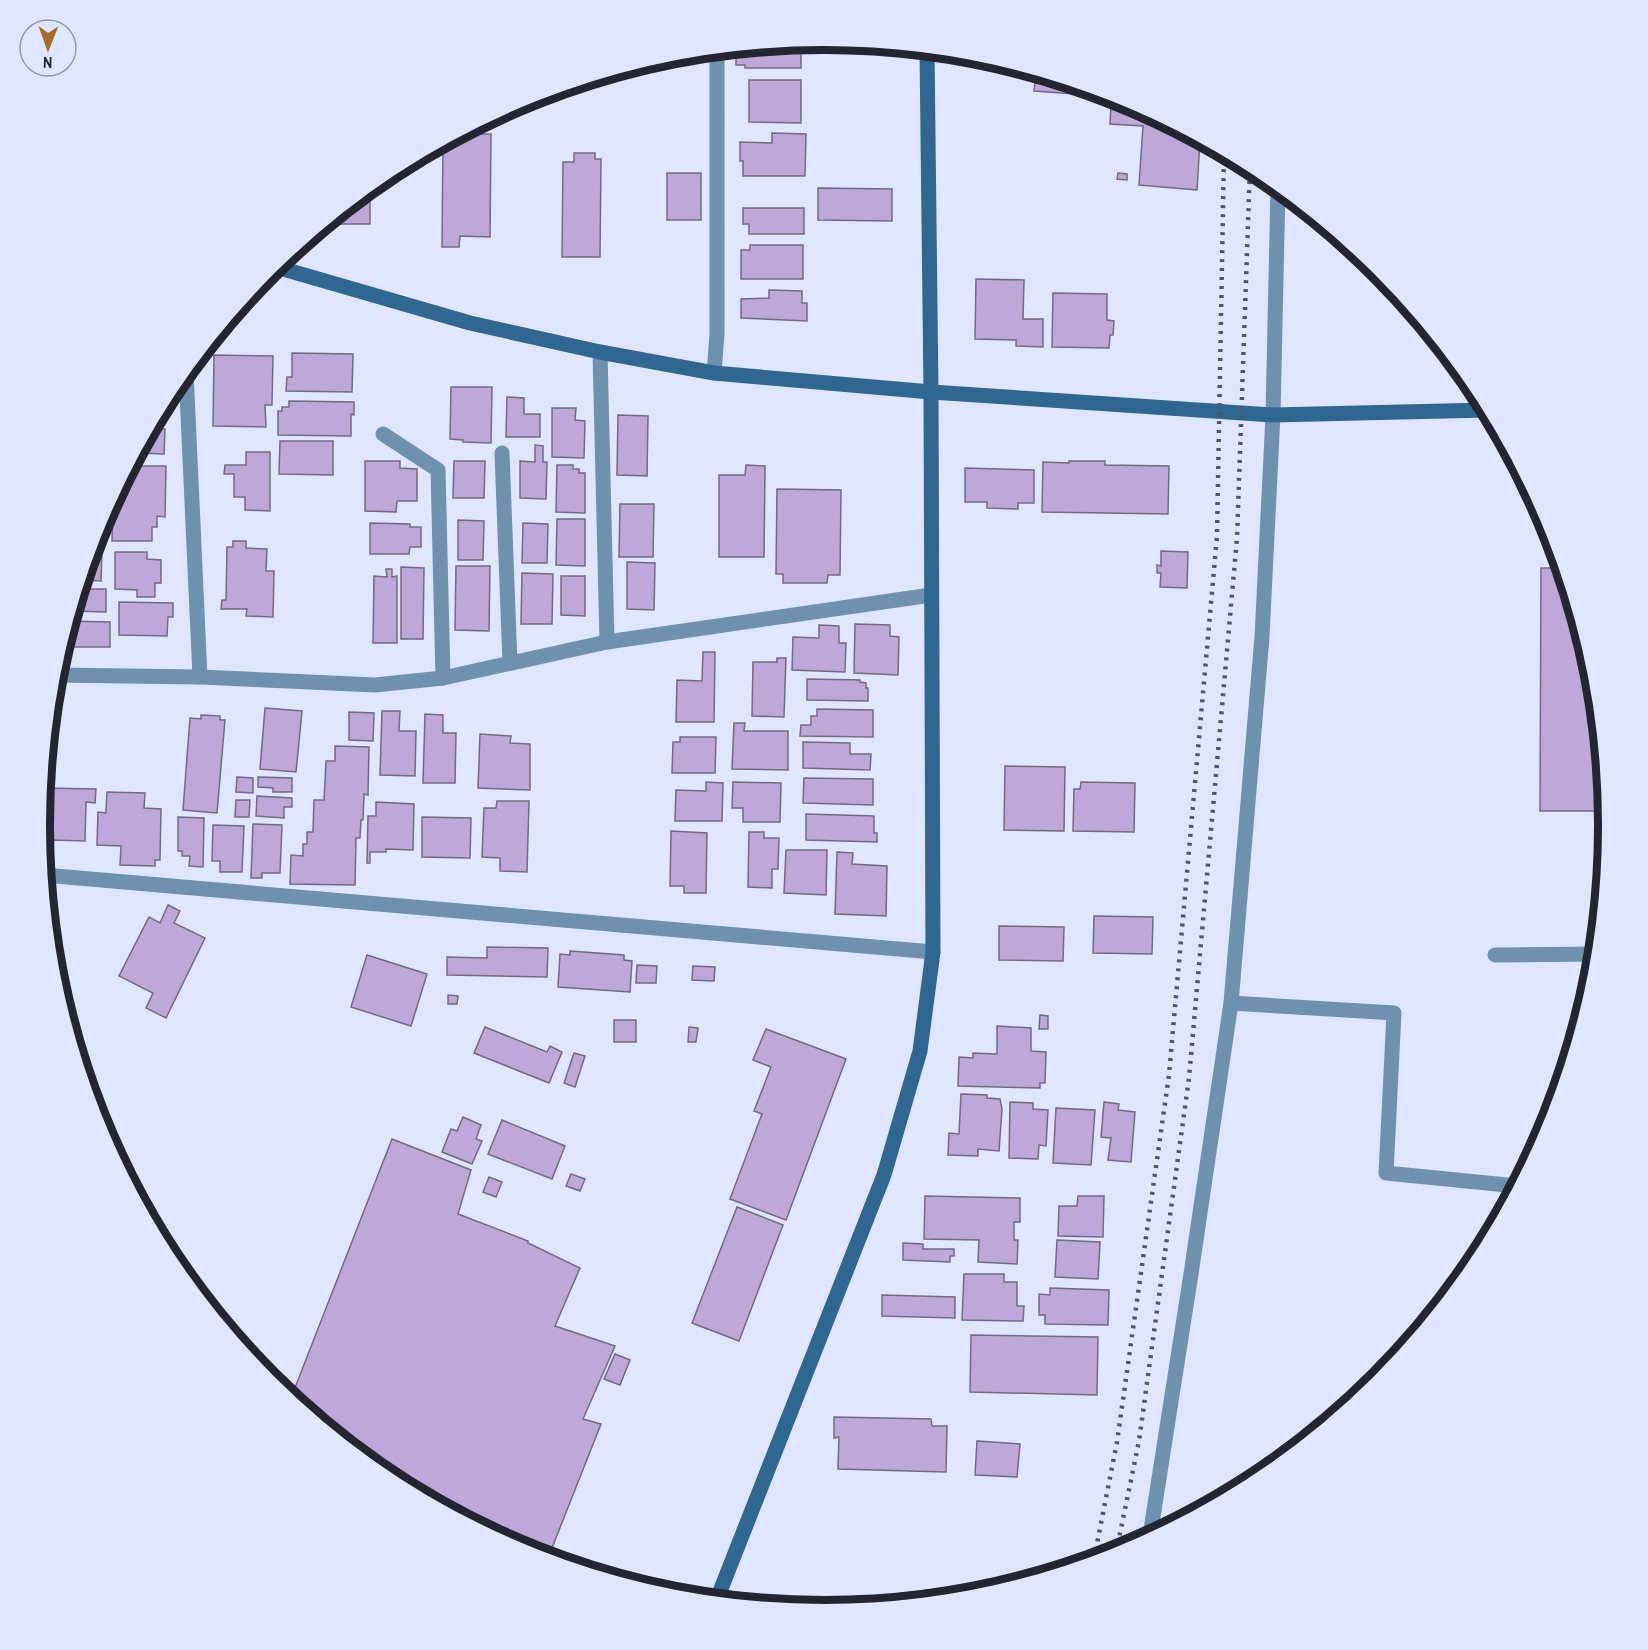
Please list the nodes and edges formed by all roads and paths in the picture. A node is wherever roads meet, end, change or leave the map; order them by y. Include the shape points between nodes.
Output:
1 (927, 57) edge
2 (717, 58) edge
3 (1278, 198) edge
4 (284, 269) edge
5 (600, 352) junction
6 (714, 373) junction
7 (187, 386) edge
8 (931, 392) junction
9 (1478, 410) edge
10 (1273, 415) junction
11 (383, 434) dead end
12 (502, 453) dead end
13 (931, 595) junction
14 (607, 642) junction
15 (510, 663) junction
16 (64, 675) edge
17 (200, 677) junction
18 (443, 678) junction
19 (51, 876) edge
20 (933, 952) junction
21 (1588, 954) edge
22 (1496, 955) dead end
23 (1231, 1003) junction
24 (1510, 1185) edge
25 (1151, 1527) edge
26 (720, 1592) edge

1 - 8 street
2 - 6 street
3 - 10 street
4 - 5 street via 470,323
5 - 6 street
5 - 14 street
6 - 8 street
7 - 17 street
8 - 10 street
8 - 13 street
9 - 10 street
10 - 23 street via 1262,637
11 - 18 street via 438,470
12 - 15 street
13 - 14 street
13 - 20 street
14 - 15 street
15 - 18 street
16 - 17 street
17 - 18 street via 375,686
19 - 20 street
20 - 26 street via 920,1052 884,1175
21 - 22 street
23 - 24 street via 1394,1013 1386,1173
23 - 25 street

